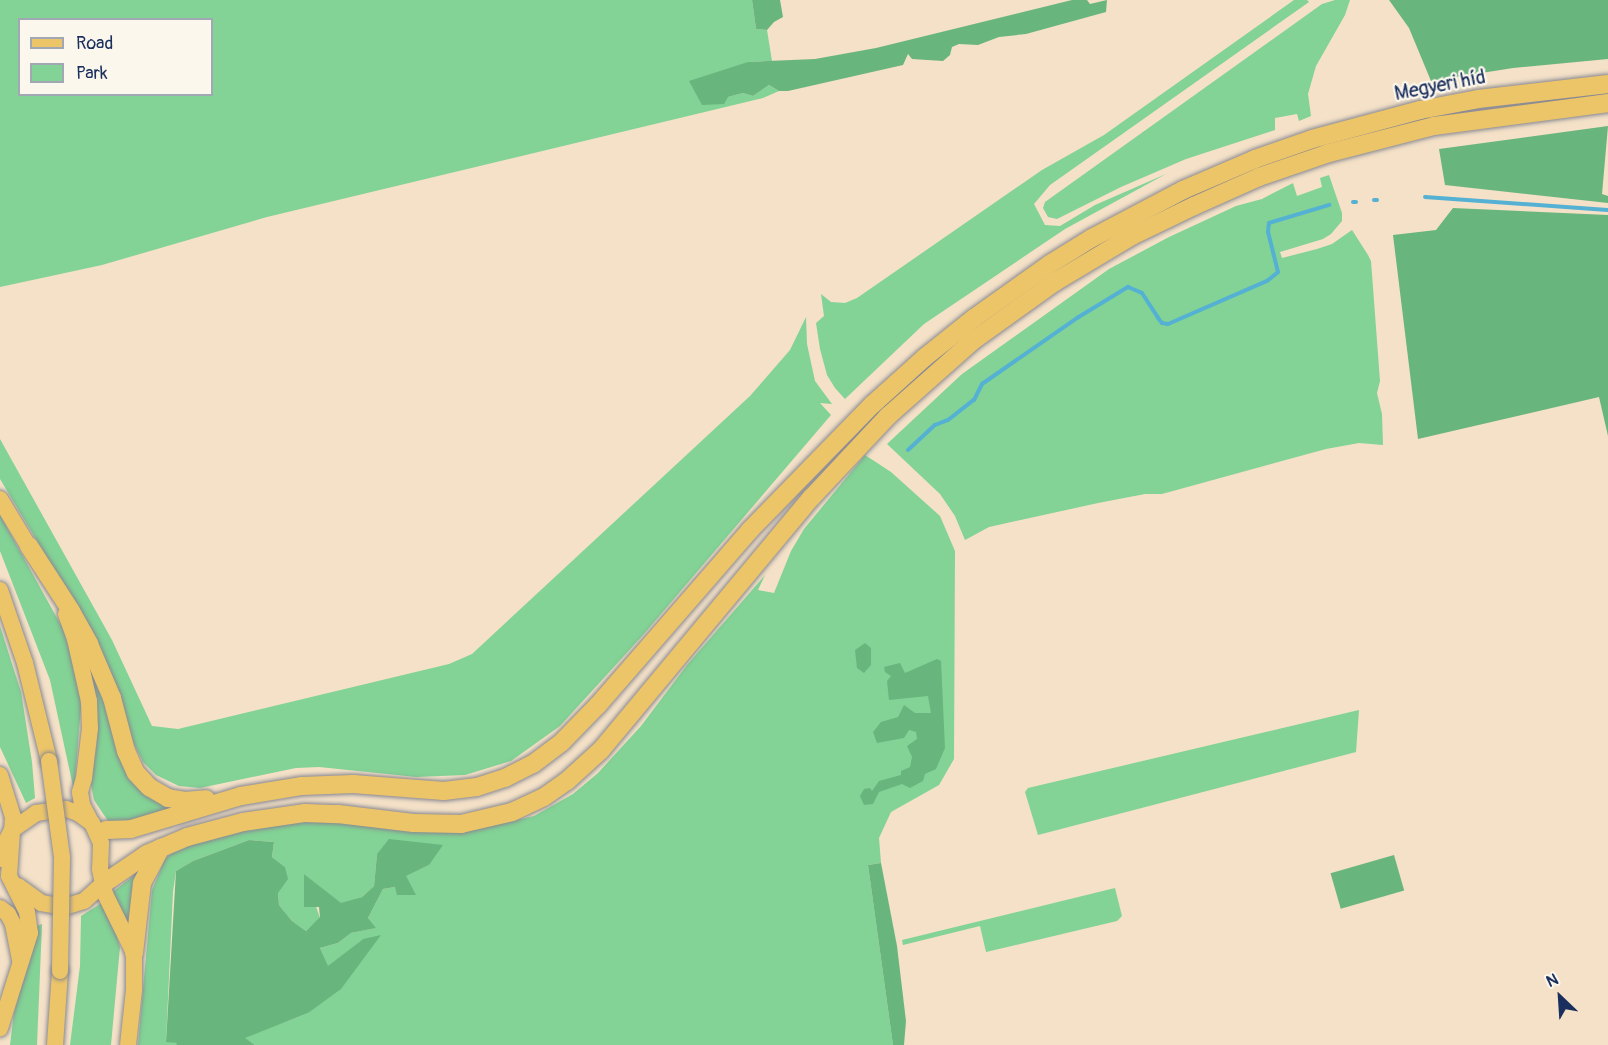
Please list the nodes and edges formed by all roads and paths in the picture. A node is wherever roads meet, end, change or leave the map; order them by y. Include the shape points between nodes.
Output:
1 (1608, 84) edge
2 (1608, 103) edge
3 (0, 499) edge
4 (29, 546) junction
5 (0, 590) edge
6 (0, 763) edge
7 (0, 775) edge
8 (0, 792) edge
9 (240, 796) junction
10 (14, 827) edge
11 (99, 830) junction
12 (161, 848) junction
13 (100, 860) junction
14 (10, 879) edge
15 (104, 888) junction
16 (0, 908) edge
17 (134, 953) junction
18 (20, 960) junction
19 (0, 1028) edge
20 (55, 1045) edge
21 (128, 1045) edge

1 - 9 highway, Megyeri híd via 1420,110 1283,148 1210,178 1084,243 1009,291 872,405 750,531 598,705 562,742 533,764 477,787 444,790 322,784
2 - 12 highway, Megyeri híd via 1434,126 1358,144 1290,166 1184,210 1064,276 974,340 888,416 812,497 601,750 550,793 529,805 489,819 438,824 338,814 285,815 222,826
3 - 4 main road
4 - 9 highway via 89,644 112,698 130,762 139,777 155,791 178,801
4 - 11 main road via 66,612 83,668 90,713 84,778
5 - 20 main road, bridge via 25,663 49,761 62,857
6 - 10 main road via 17,801
7 - 10 main road
8 - 10 main road
9 - 11 highway via 146,825
10 - 11 main road via 62,816
10 - 14 main road via 16,861
10 - 14 main road via 1,851
11 - 13 main road
11 - 15 main road via 109,862
12 - 15 highway, Megyeri híd via 137,859
12 - 17 highway via 142,883
13 - 14 main road via 91,883 72,897 51,898
13 - 15 main road
14 - 15 main road via 46,906 64,908
14 - 18 main road via 21,922
15 - 17 main road
16 - 18 main road via 13,924
17 - 21 main road
18 - 19 main road

